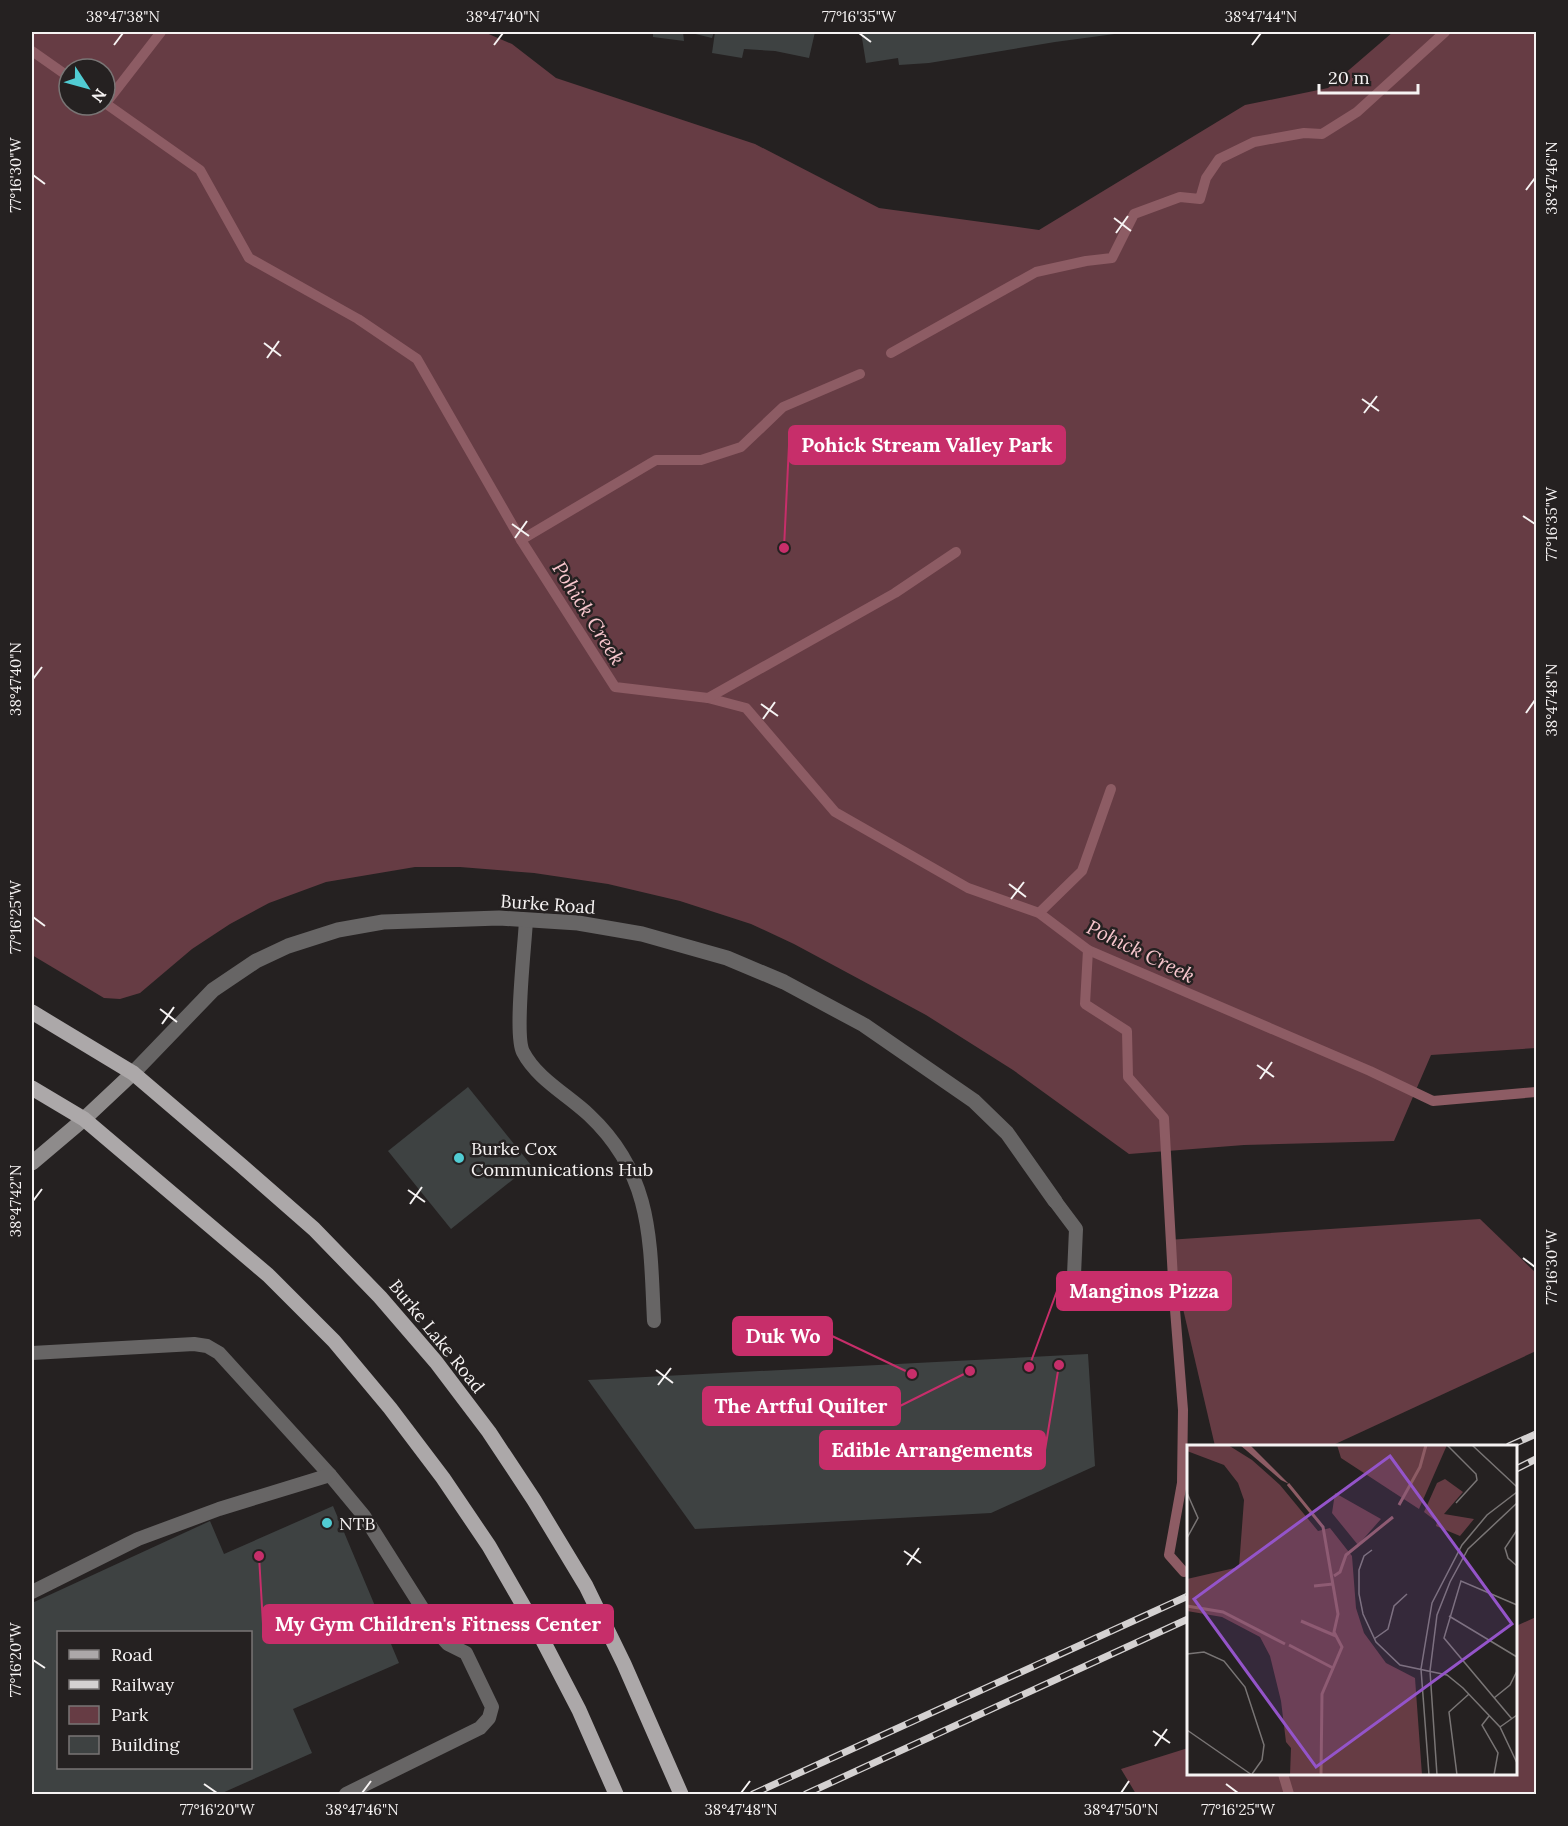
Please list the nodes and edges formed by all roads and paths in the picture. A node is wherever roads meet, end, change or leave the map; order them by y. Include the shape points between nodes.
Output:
1 (526, 920) junction
2 (32, 1012) edge
3 (133, 1073) junction
4 (32, 1088) edge
5 (84, 1119) junction
6 (32, 1163) edge
7 (1055, 1201) joint
8 (1073, 1298) dead end
9 (654, 1321) dead end
10 (32, 1353) edge
11 (330, 1475) junction
12 (32, 1592) edge
13 (346, 1794) edge
14 (616, 1794) edge
15 (681, 1794) edge

1 - 3 street, Burke Road via 382,922 338,930 288,946 256,961 213,990
1 - 7 street, Burke Road via 578,923 642,934 727,958 784,982 864,1025 974,1101 1007,1133
1 - 9 lane via 522,1051 538,1071 590,1115 618,1148 637,1185 648,1223
2 - 3 main road, Burke Lake Road
3 - 5 street, Burke Road
3 - 15 main road, Burke Lake Road via 314,1229 436,1362 489,1432 586,1586
4 - 5 main road
5 - 6 street, Burke Road
5 - 14 main road via 268,1275 334,1341 390,1408 489,1546 579,1710
7 - 8 lane via 1076,1229
10 - 11 lane via 207,1346 219,1353
11 - 12 lane via 138,1539
11 - 13 lane via 364,1516 438,1633 448,1644 466,1653 492,1707 480,1728

